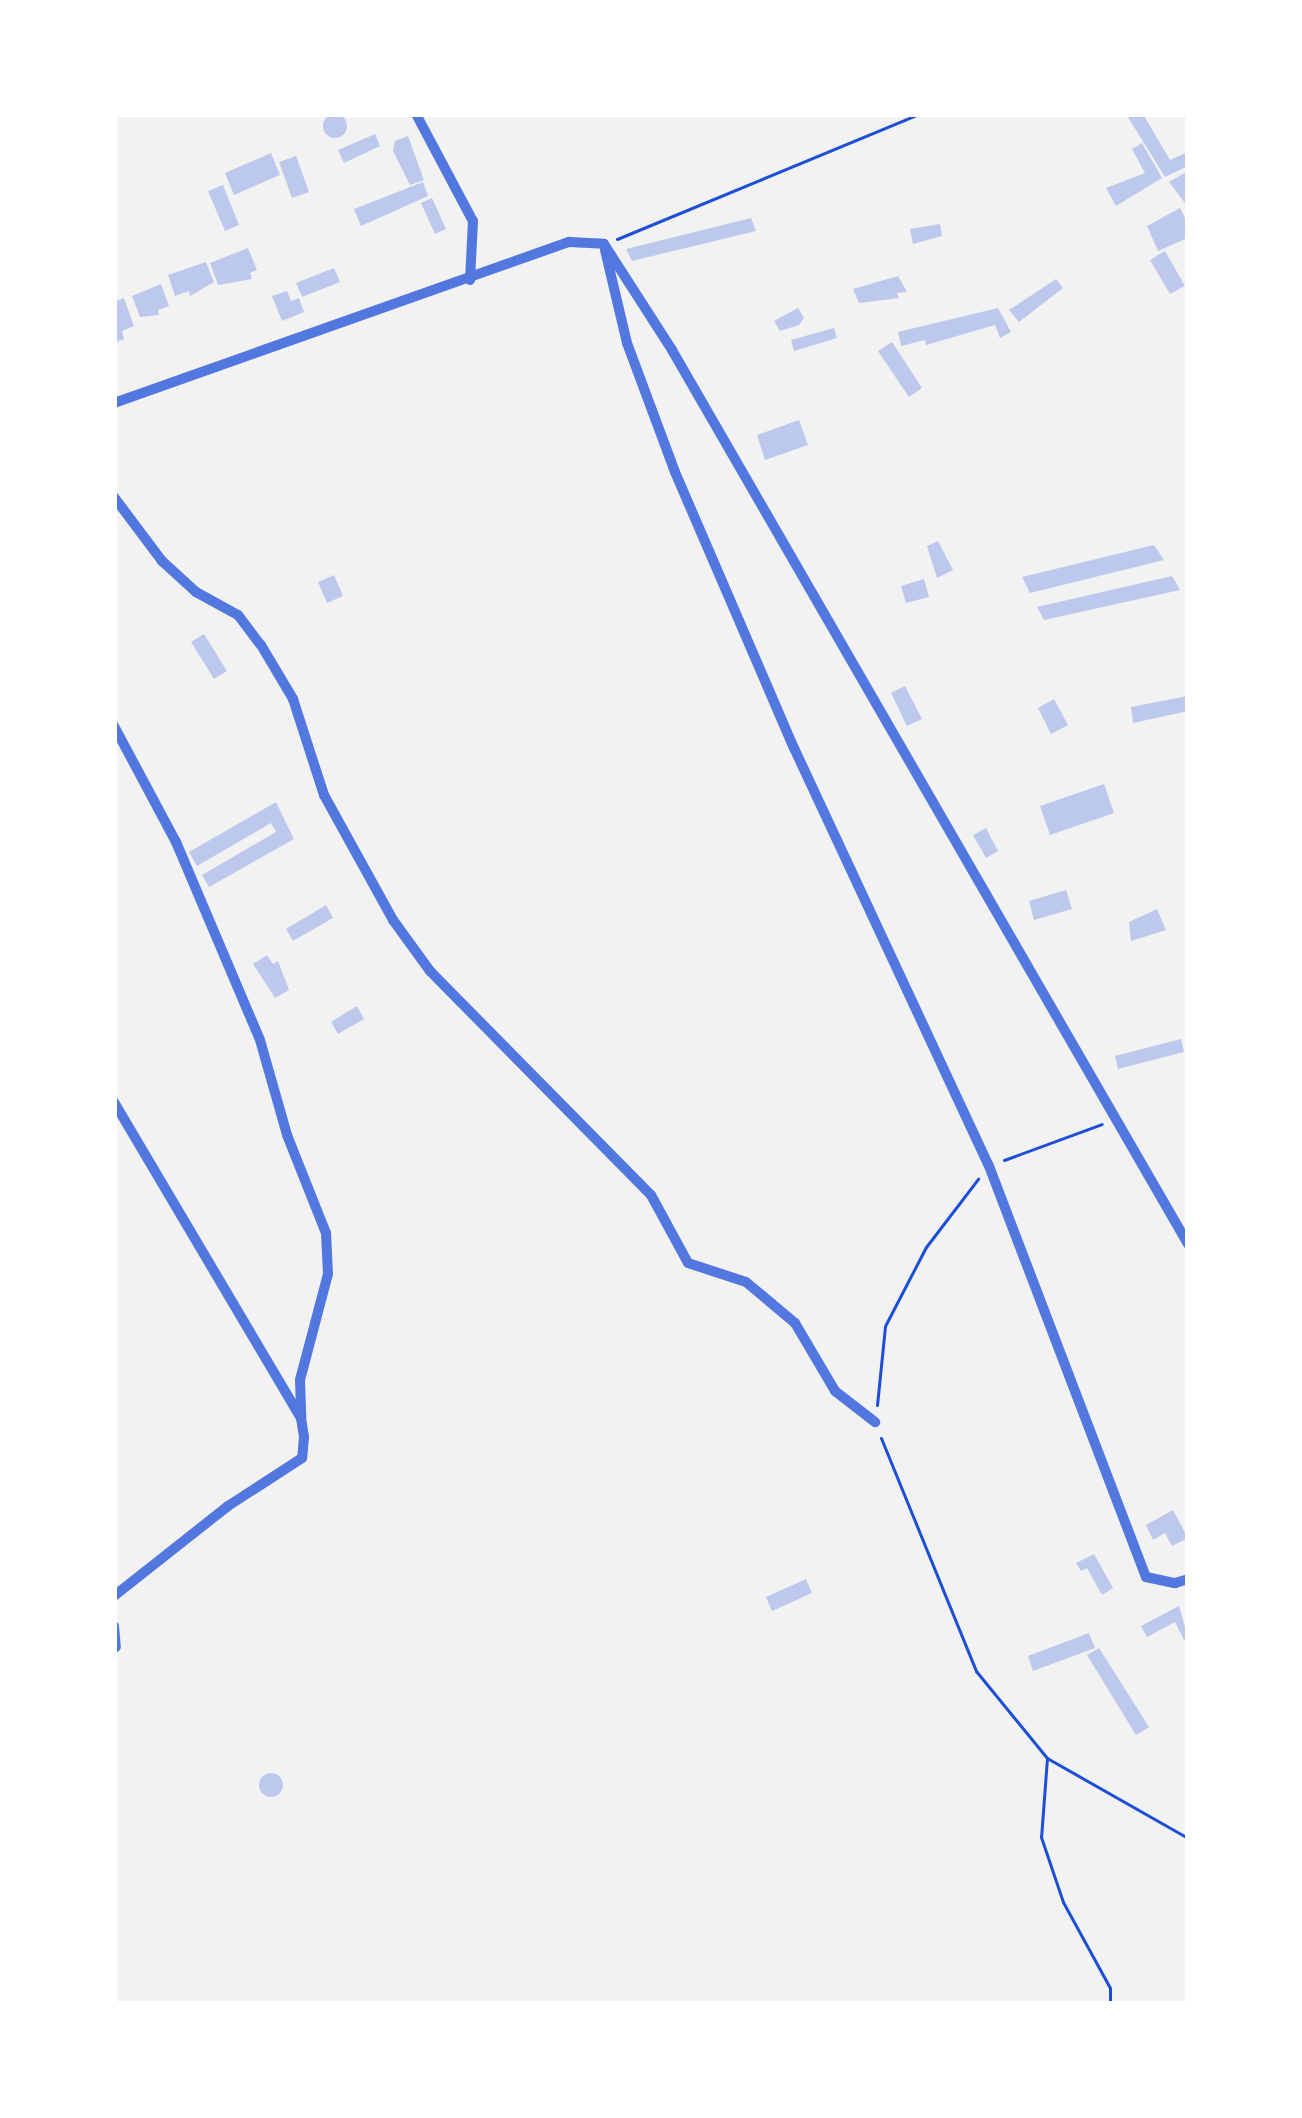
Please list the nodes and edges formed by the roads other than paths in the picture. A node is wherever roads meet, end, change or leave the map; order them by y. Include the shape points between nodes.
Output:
1 (416, 114) edge
2 (604, 244) junction
3 (470, 280) junction
4 (114, 403) edge
5 (114, 497) edge
6 (114, 726) edge
7 (114, 1102) edge
8 (1188, 1244) edge
9 (302, 1418) junction
10 (875, 1422) road end
11 (1188, 1579) edge
12 (114, 1596) edge
13 (114, 1626) edge
14 (116, 1647) edge

1 - 3 street via 473,221
2 - 3 street via 569,242
2 - 8 street
2 - 11 street via 627,343 675,472 989,1166 1146,1577
3 - 4 street
5 - 10 street via 162,561 238,615 261,645 292,699 324,795 430,971 651,1195 688,1263 746,1282 794,1323 835,1391
6 - 9 street via 176,842 260,1040 326,1234 328,1274 300,1380
7 - 9 street
9 - 12 street via 302,1458
13 - 14 street

